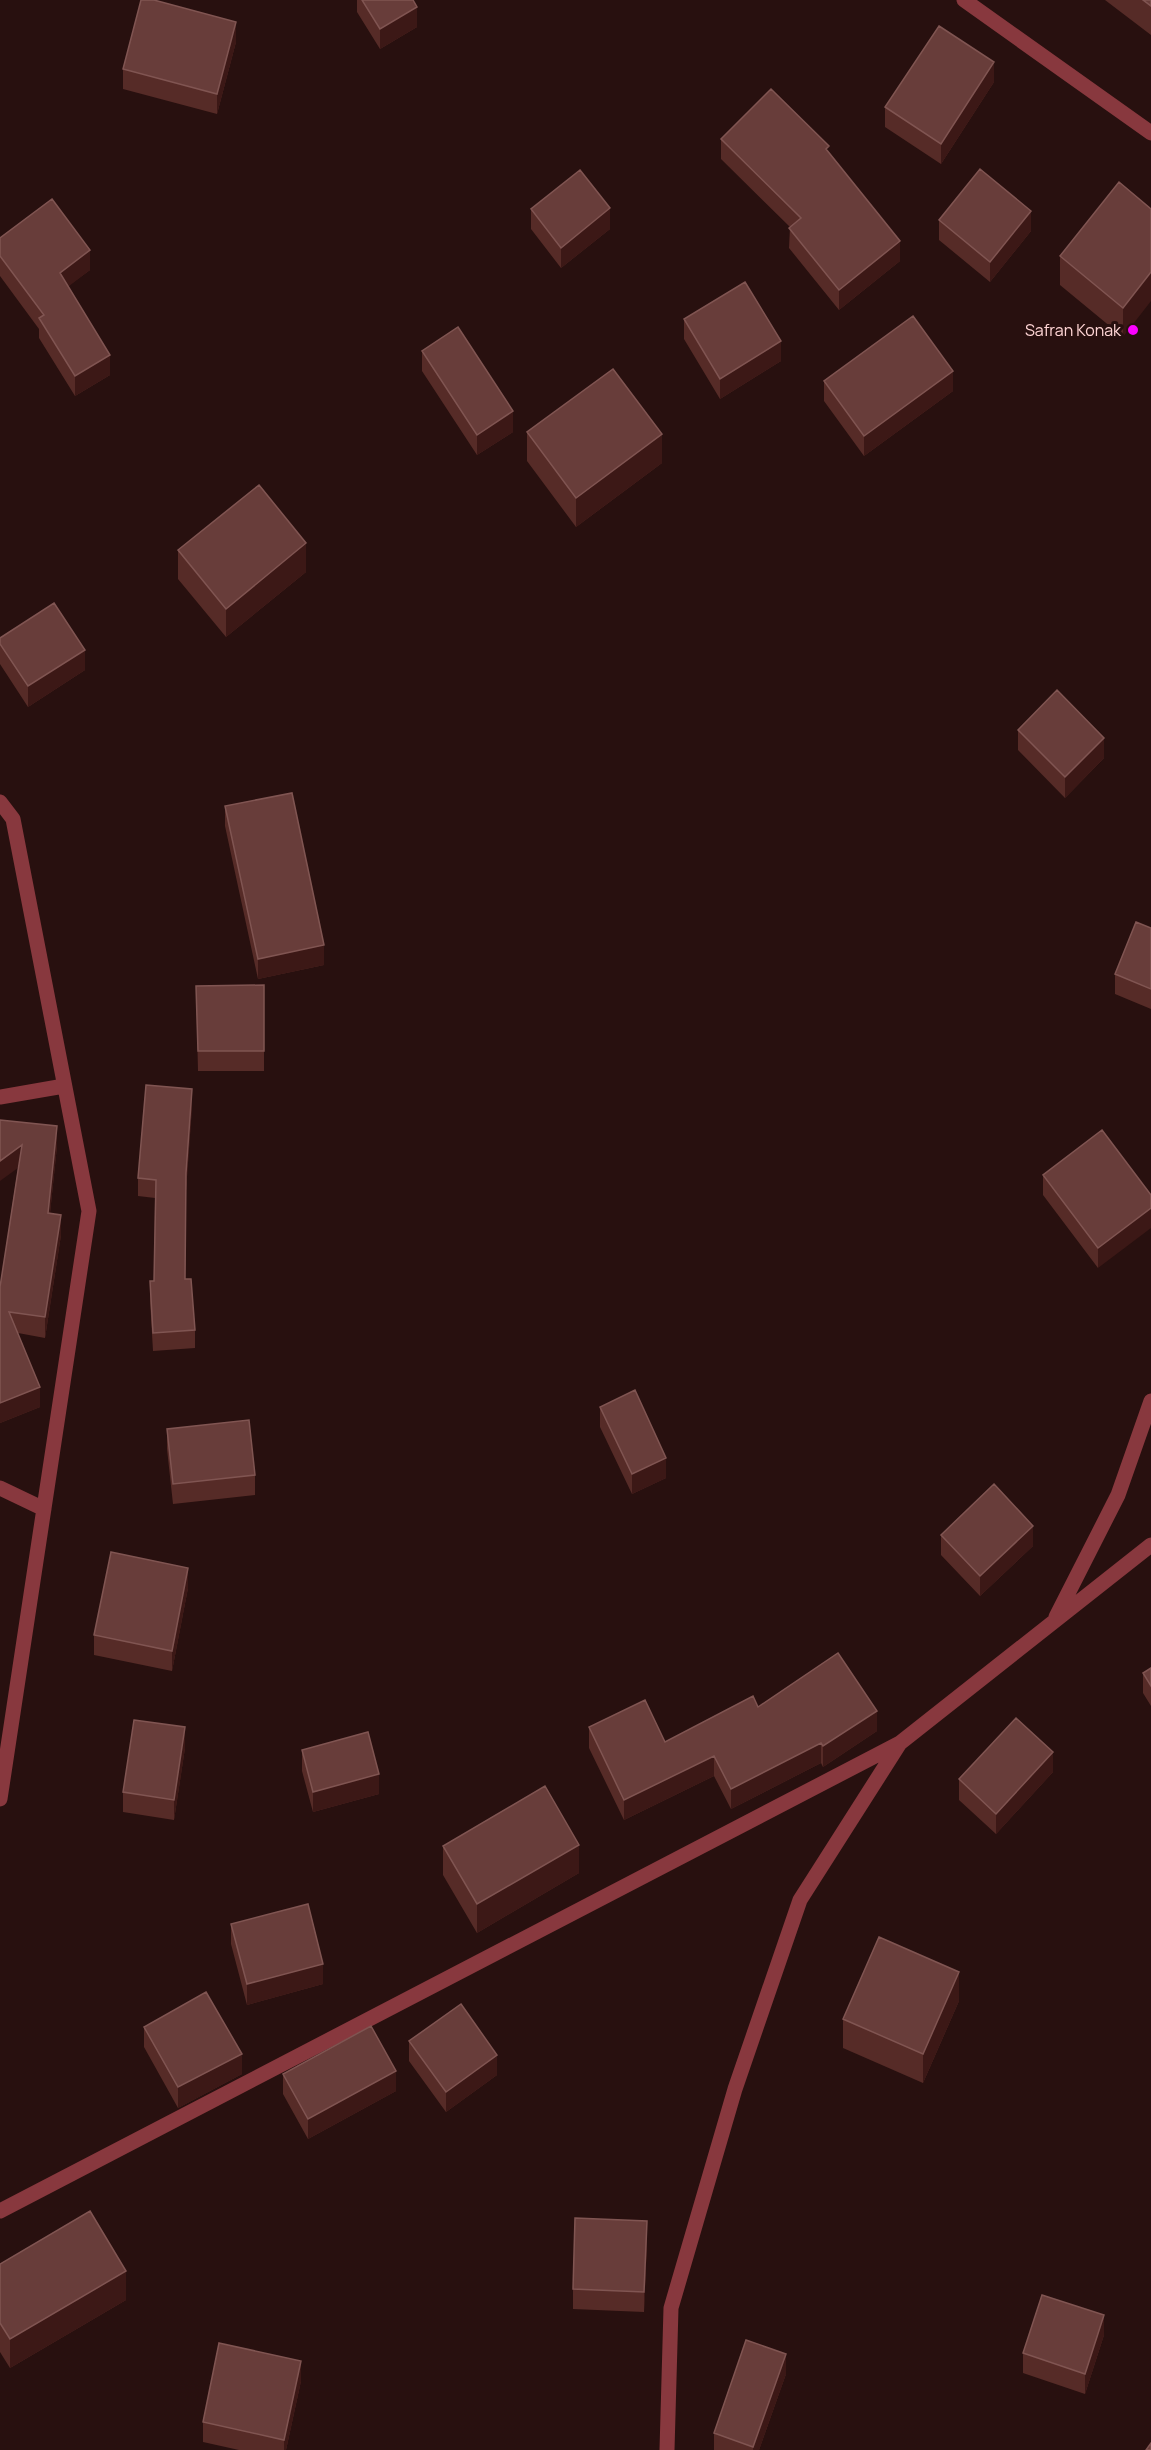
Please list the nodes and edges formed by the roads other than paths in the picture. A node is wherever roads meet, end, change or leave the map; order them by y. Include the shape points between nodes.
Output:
1 (964, 0) edge
2 (1151, 133) edge
3 (0, 802) edge
4 (64, 1086) junction
5 (0, 1096) edge
6 (1151, 1401) edge
7 (0, 1488) edge
8 (44, 1509) junction
9 (1151, 1545) edge
10 (1053, 1622) junction
11 (900, 1743) junction
12 (0, 1799) edge
13 (0, 2211) edge
14 (667, 2450) edge

1 - 2 street
3 - 4 street via 13,819
4 - 5 street
4 - 8 street via 88,1211
6 - 10 street via 1118,1496
7 - 8 street
8 - 12 street
9 - 10 street
10 - 11 street
11 - 13 street
11 - 14 street via 800,1900 735,2089 671,2308

